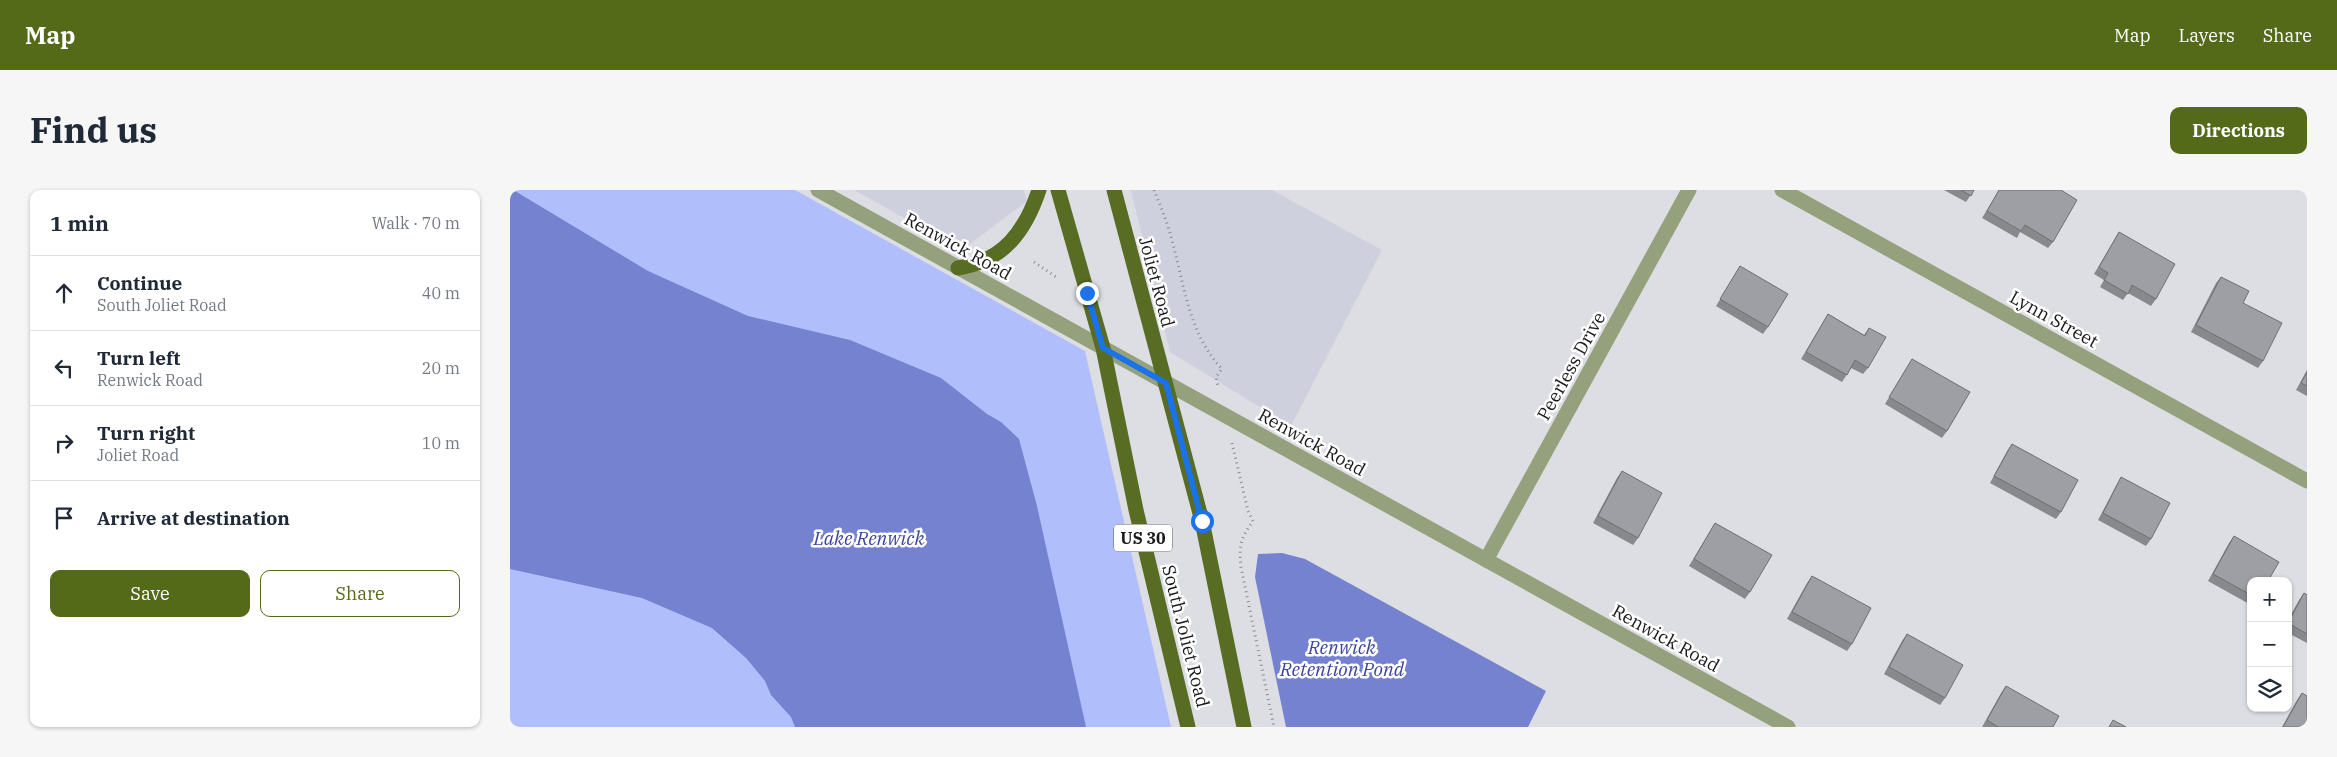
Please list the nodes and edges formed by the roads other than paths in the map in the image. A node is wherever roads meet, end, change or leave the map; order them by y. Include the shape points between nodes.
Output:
1 (818, 190) edge
2 (1039, 190) edge
3 (1058, 190) edge
4 (1114, 190) edge
5 (1689, 190) edge
6 (1782, 190) edge
7 (958, 268) junction
8 (1103, 348) junction
9 (1166, 383) junction
10 (2307, 480) edge
11 (1486, 560) junction
12 (1188, 727) edge
13 (1244, 727) edge
14 (1788, 727) edge

1 - 7 street, Renwick Road
2 - 7 main road via 1018,234 1001,252 976,265
3 - 8 main road, US 30
4 - 9 main road, Joliet Road
5 - 11 street, Peerless Drive
6 - 10 street, Lynn Street
7 - 8 street, Renwick Road
8 - 9 street, Renwick Road
8 - 12 main road, South Joliet Road / US 30 via 1136,510
9 - 11 street, Renwick Road
9 - 13 main road, South Joliet Road via 1202,521
11 - 14 street, Renwick Road

